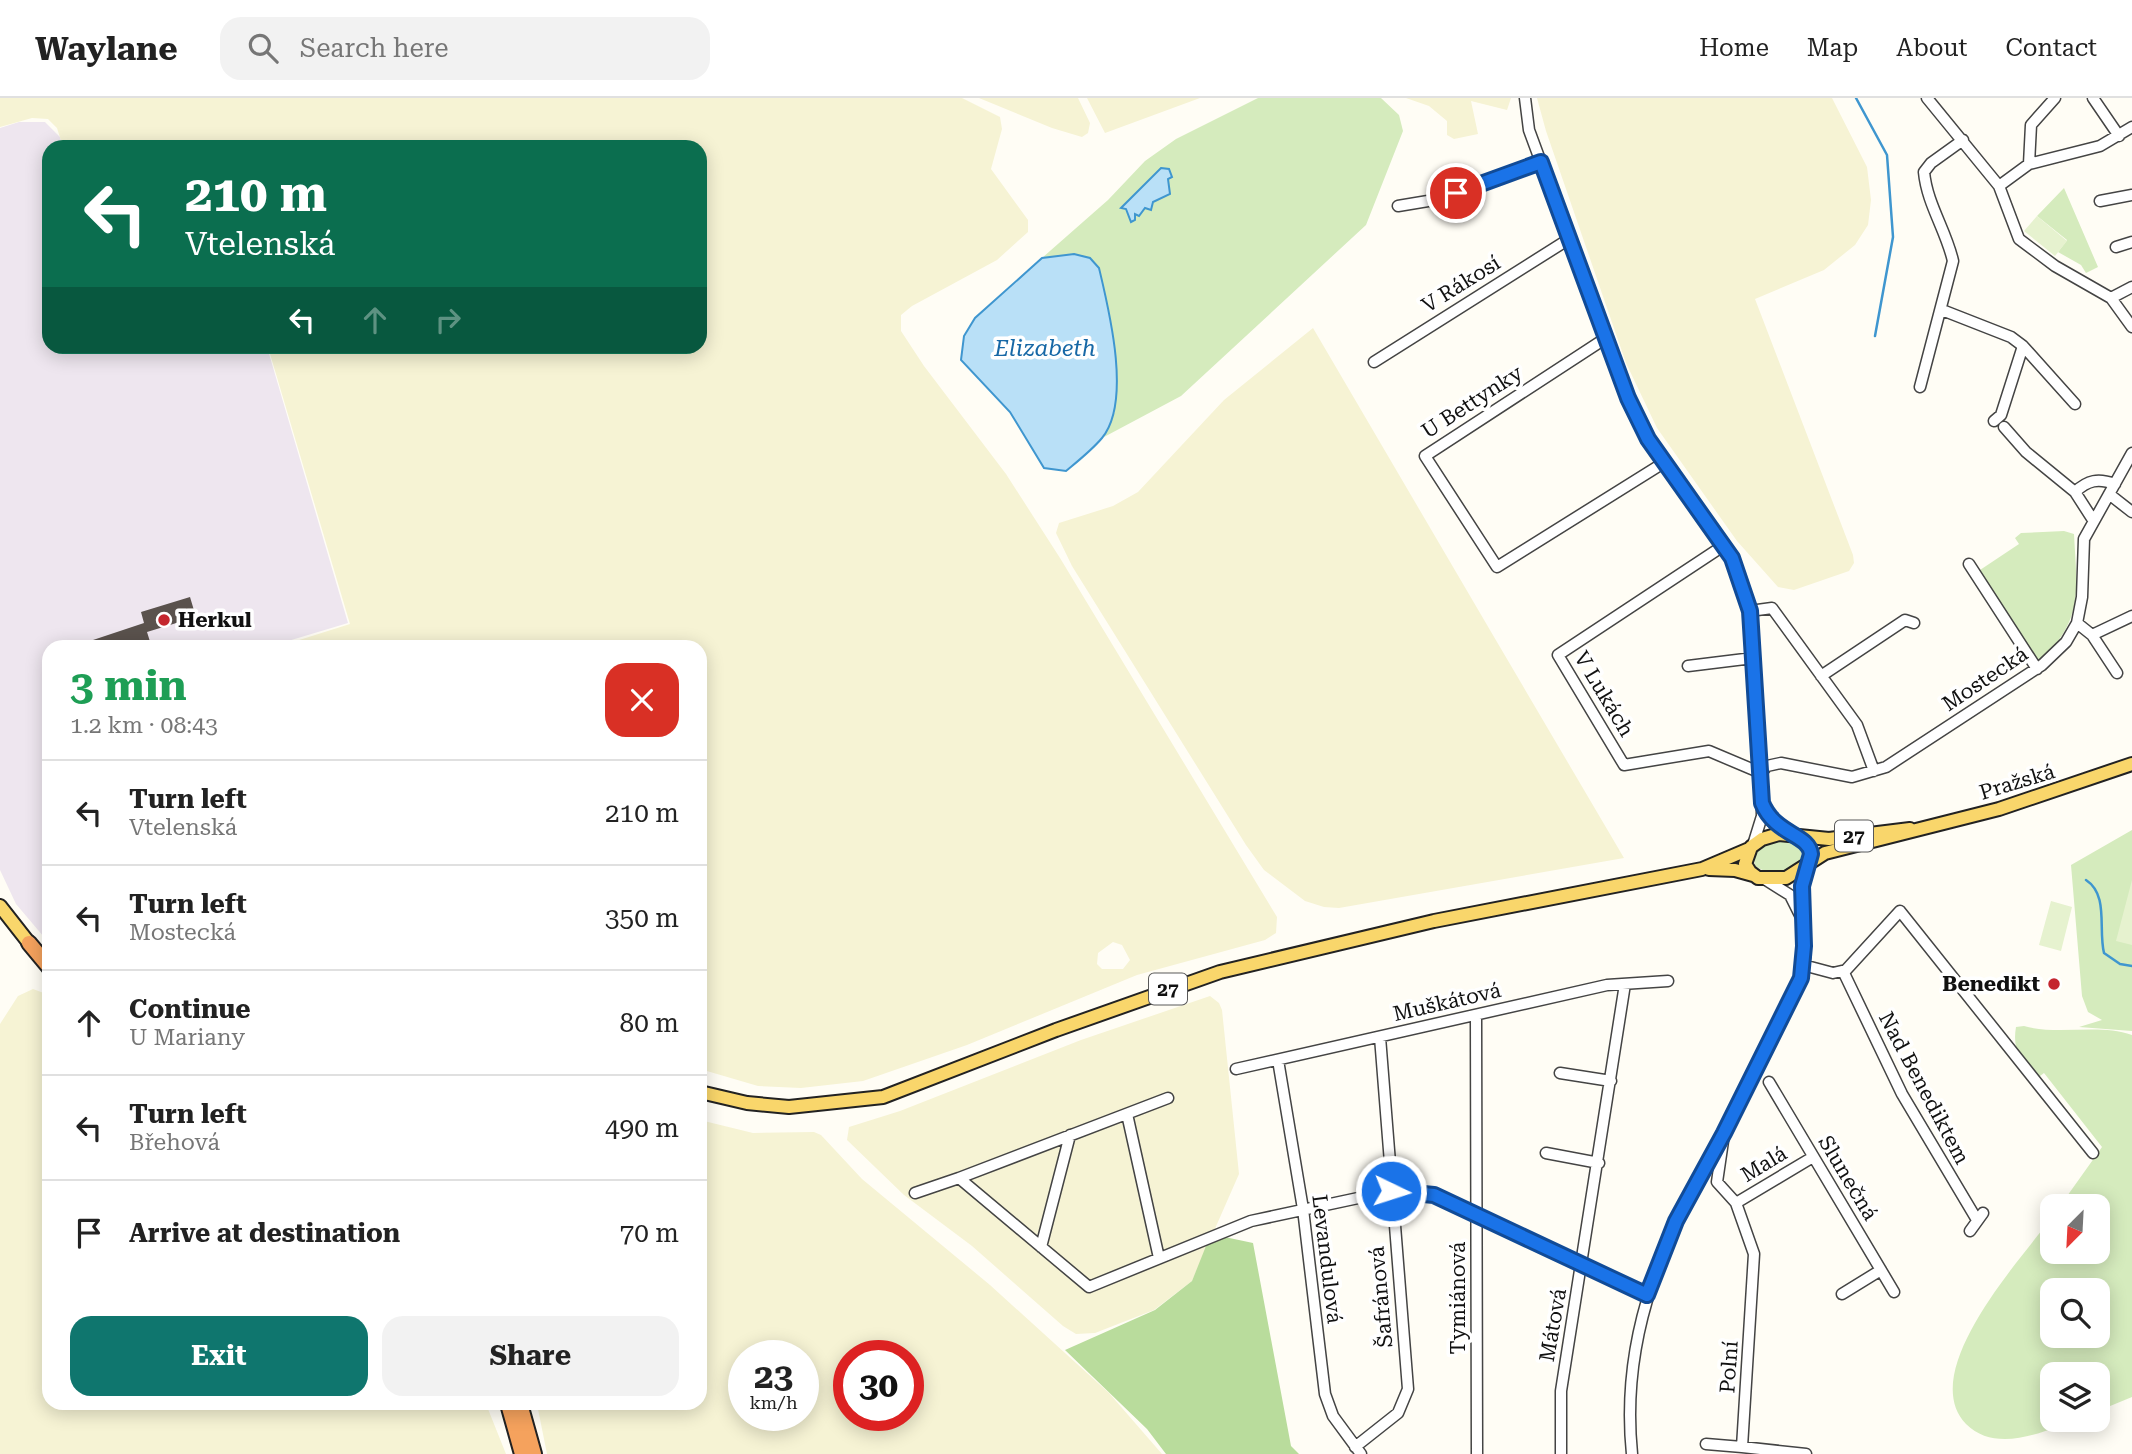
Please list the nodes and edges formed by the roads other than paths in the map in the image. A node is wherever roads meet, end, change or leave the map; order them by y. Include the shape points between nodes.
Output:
1 (1525, 98) edge
2 (1927, 98) edge
3 (2055, 98) edge
4 (2093, 98) edge
5 (2132, 127) edge
6 (2119, 136) junction
7 (1963, 140) junction
8 (1541, 162) junction
9 (2029, 164) junction
10 (1999, 187) junction
11 (2132, 195) edge
12 (2100, 201) dead end
13 (1398, 206) dead end
14 (1569, 239) junction
15 (2132, 242) edge
16 (2116, 247) dead end
17 (2132, 287) edge
18 (2111, 298) junction
19 (1942, 310) junction
20 (2132, 327) edge
21 (1606, 338) junction
22 (2023, 346) junction
23 (1374, 362) dead end
24 (1920, 387) dead end
25 (2075, 404) dead end
26 (1994, 421) dead end
27 (2004, 427) dead end
28 (2132, 453) edge
29 (1665, 462) junction
30 (2112, 489) junction
31 (2075, 492) junction
32 (2132, 512) edge
33 (2093, 520) junction
34 (1723, 546) junction
35 (1969, 564) dead end
36 (1750, 611) junction
37 (2132, 616) edge
38 (1914, 623) dead end
39 (2077, 623) junction
40 (2092, 635) junction
41 (1753, 658) junction
42 (1688, 666) dead end
43 (2037, 669) junction
44 (2117, 673) dead end
45 (1822, 676) junction
46 (2132, 764) edge
47 (1874, 771) junction
48 (1761, 774) junction
49 (1762, 803) junction
50 (1910, 829) junction
51 (1794, 836) junction
52 (1751, 847) junction
53 (1808, 864) junction
54 (1702, 869) junction
55 (1759, 877) junction
56 (0, 906) edge
57 (1802, 919) junction
58 (42, 953) edge
59 (1803, 964) junction
60 (1843, 971) junction
61 (1668, 981) dead end
62 (1625, 984) junction
63 (1476, 1016) junction
64 (1380, 1037) junction
65 (1279, 1060) junction
66 (1236, 1069) dead end
67 (1560, 1073) dead end
68 (1611, 1082) junction
69 (1769, 1082) dead end
70 (707, 1094) edge
71 (1168, 1098) dead end
72 (1127, 1114) junction
73 (1724, 1133) junction
74 (1070, 1135) junction
75 (1546, 1153) dead end
76 (2094, 1153) dead end
77 (1813, 1157) junction
78 (1598, 1163) junction
79 (959, 1178) junction
80 (1391, 1191) junction
81 (915, 1193) dead end
82 (1736, 1203) junction
83 (1303, 1209) junction
84 (1477, 1213) junction
85 (1970, 1231) dead end
86 (1041, 1247) junction
87 (1159, 1258) junction
88 (1583, 1265) junction
89 (1881, 1270) junction
90 (1894, 1292) dead end
91 (1842, 1294) dead end
92 (1647, 1295) junction
93 (510, 1410) edge
94 (522, 1410) edge
95 (1706, 1444) dead end
96 (1742, 1447) junction
97 (1358, 1450) edge
98 (522, 1454) edge
99 (534, 1454) edge
100 (1477, 1454) edge
101 (1561, 1454) edge
102 (1632, 1454) edge
103 (1806, 1454) edge

1 - 8 street via 1529,130
2 - 7 street
3 - 9 street via 2031,125
4 - 6 street
5 - 6 street
6 - 9 street via 2100,146
7 - 10 street
7 - 19 street via 1924,172 1926,191 1953,261
8 - 13 street via 1434,200
8 - 14 street
9 - 10 street
10 - 18 street via 2014,230 2028,248
11 - 12 street
14 - 21 street
14 - 23 street, V Rákosí
15 - 16 street
17 - 18 street
18 - 20 street
19 - 22 street
19 - 24 street
21 - 29 street via 1628,398
21 - 29 street, U Bettynky via 1425,456 1497,567
22 - 25 street
22 - 26 street via 2001,415
27 - 31 street via 2026,452
28 - 30 street, Mostecká
29 - 34 street
30 - 31 street via 2103,480 2089,482
30 - 32 street
30 - 33 street, Mostecká
31 - 33 street
33 - 39 street, Mostecká via 2081,550 2082,597
34 - 36 street via 1732,558
34 - 48 street, V Lukách via 1558,655 1624,765 1709,751
35 - 43 street
36 - 41 street
36 - 45 street via 1772,608
37 - 40 street
38 - 45 street via 1905,620
39 - 40 street
39 - 43 street, Mostecká via 2066,642
40 - 44 street
41 - 42 street
41 - 48 street
43 - 47 street, Mostecká
45 - 47 street via 1857,725
46 - 50 main road, Pražská / 27 via 2009,806
47 - 48 street, Mostecká via 1852,777 1781,763 1767,765
48 - 49 street
49 - 51 street via 1772,822
49 - 52 street via 1761,823
50 - 51 main road, Pražská / 27 via 1829,839
50 - 53 main road, Pražská / 27 via 1825,853
51 - 52 main road, Pražská / 27 via 1767,837
51 - 53 main road, 27 via 1810,848
52 - 54 main road, Pražská / 27
52 - 55 main road via 1745,864
53 - 55 main road, Pražská / 27 via 1786,878
53 - 57 street
54 - 55 main road, Pražská / 27 via 1735,870
54 - 70 main road, 27 via 1434,920 1243,966 1056,1030 883,1097 789,1107
55 - 57 street via 1783,888
56 - 58 main road
57 - 59 street
59 - 60 street via 1833,973
59 - 73 street via 1795,991
60 - 76 street via 1900,911
60 - 85 street, Nad Benediktem via 1902,1094 1980,1217
61 - 62 street, Muškátová
62 - 63 street, Muškátová
62 - 68 street, Mátová
63 - 64 street, Muškátová
63 - 84 street, Tymiánová
64 - 65 street, Muškátová
64 - 80 street, Šafránová
65 - 66 street, Muškátová
65 - 83 street, Levandulová
67 - 68 street
68 - 78 street, Mátová
69 - 77 street, Slunečná
71 - 72 street
72 - 74 street
72 - 87 street
73 - 82 street via 1717,1182
73 - 92 street via 1668,1238
74 - 79 street
74 - 86 street
75 - 78 street
77 - 82 street, Malá
77 - 89 street, Slunečná
78 - 88 street, Mátová via 1582,1247
79 - 81 street
79 - 86 street
80 - 83 street
80 - 84 street via 1434,1195
80 - 97 street, Šafránová via 1408,1389 1398,1413
82 - 96 street, Polní via 1754,1254
83 - 87 street via 1251,1221
83 - 97 street, Levandulová via 1325,1394 1332,1416
84 - 88 street
84 - 100 street, Tymiánová
86 - 87 street via 1089,1287
88 - 92 street
88 - 101 street, Mátová via 1561,1391
89 - 90 street, Slunečná
89 - 91 street
92 - 102 street via 1631,1377
93 - 98 highway
94 - 99 highway
95 - 96 street
96 - 103 street

